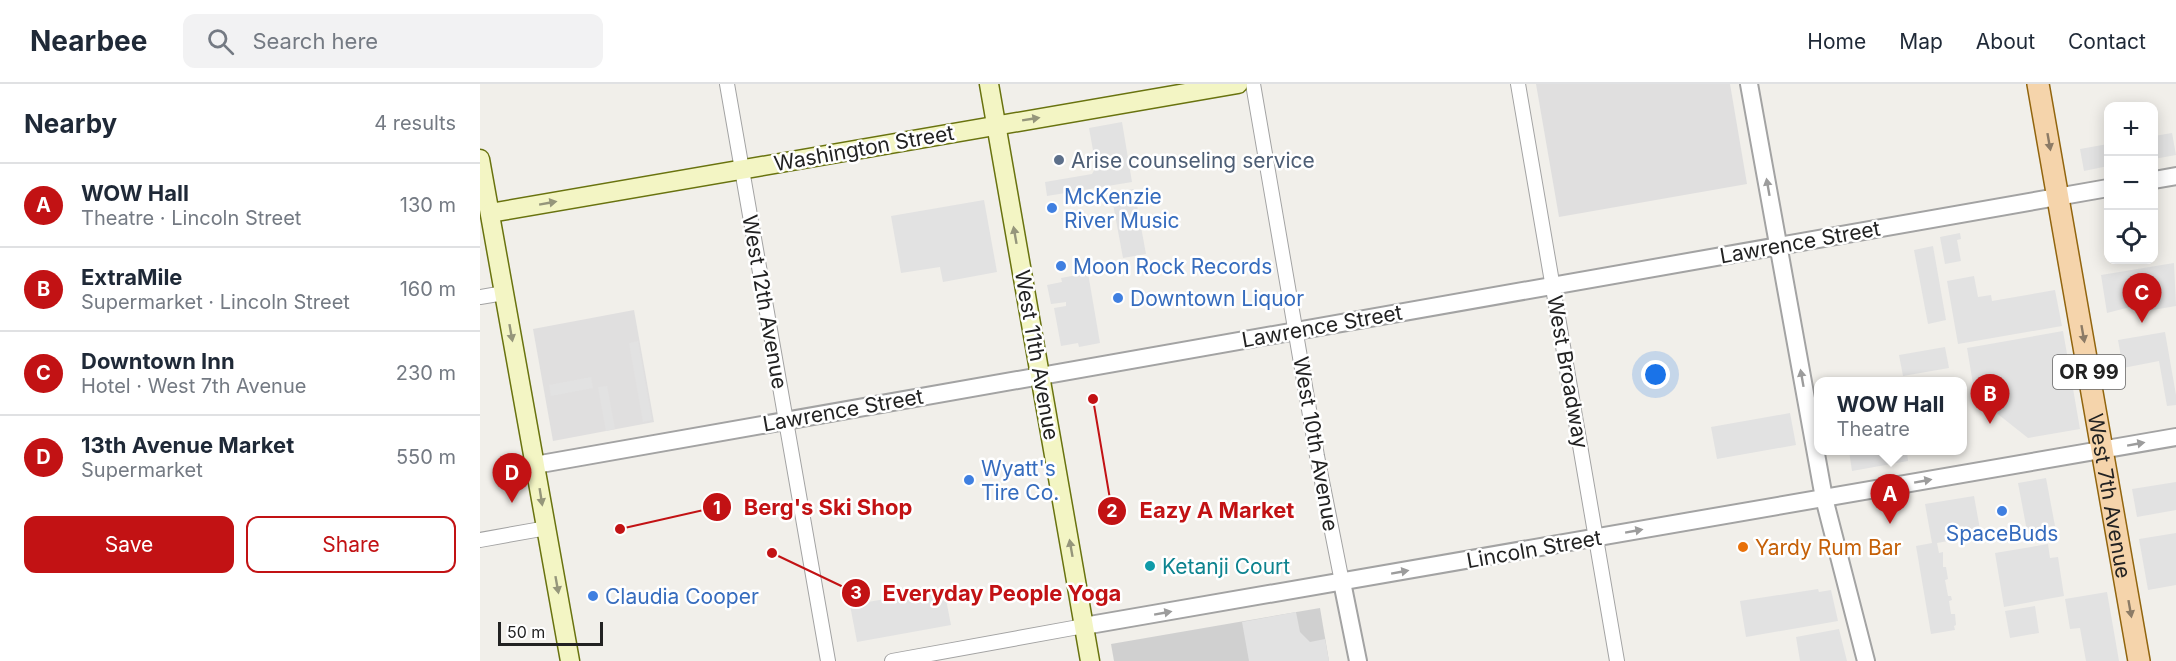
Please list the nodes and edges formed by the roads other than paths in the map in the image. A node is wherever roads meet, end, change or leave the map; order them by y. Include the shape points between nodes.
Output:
1 (727, 84) edge
2 (989, 84) edge
3 (1239, 84) edge
4 (1253, 84) edge
5 (1518, 84) edge
6 (1749, 84) edge
7 (2038, 84) edge
8 (996, 124) junction
9 (480, 159) edge
10 (742, 170) junction
11 (2176, 176) edge
12 (2158, 179) edge
13 (2104, 189) edge
14 (2059, 196) junction
15 (490, 213) junction
16 (1778, 246) junction
17 (1552, 285) junction
18 (504, 293) junction
19 (480, 297) edge
20 (1297, 330) junction
21 (1040, 375) junction
22 (786, 420) junction
23 (2176, 437) edge
24 (1814, 443) edge
25 (2103, 449) junction
26 (1816, 455) edge
27 (535, 465) junction
28 (1824, 498) junction
29 (547, 528) junction
30 (1596, 538) junction
31 (480, 540) edge
32 (1342, 582) junction
33 (1084, 626) junction
34 (570, 661) edge
35 (828, 661) edge
36 (892, 661) edge
37 (1090, 661) edge
38 (1358, 661) edge
39 (1617, 661) edge
40 (1866, 661) edge
41 (2139, 661) edge

1 - 10 street, West 12th Avenue
2 - 8 main road, West 11th Avenue
8 -> 3 main road, Washington Street
4 - 20 street, West 10th Avenue
5 - 17 street, West Broadway
16 -> 6 street
7 -> 14 main road, West 7th Avenue / OR 99
8 - 10 main road, Washington Street
21 -> 8 main road, West 11th Avenue
9 - 15 main road
15 -> 10 main road, Washington Street
10 - 22 street, West 12th Avenue
11 - 12 street
13 - 14 street, Lawrence Street
14 - 16 street, Lawrence Street
14 -> 25 main road, West 7th Avenue / OR 99
15 - 18 main road
16 - 17 street, Lawrence Street
24 -> 16 street
17 - 20 street, Lawrence Street
17 - 30 street, West Broadway
18 - 19 street
18 -> 27 main road
20 - 21 street, Lawrence Street
20 - 32 street, West 10th Avenue
21 - 22 street, Lawrence Street
33 -> 21 main road, West 11th Avenue
22 - 27 street, Lawrence Street
22 - 35 street, West 12th Avenue
25 -> 23 street, Lincoln Street
28 -> 25 street, Lincoln Street
25 -> 41 main road, West 7th Avenue / OR 99
28 -> 26 street
27 -> 29 main road
30 -> 28 street, Lincoln Street
28 - 40 street
29 - 31 street
29 -> 34 main road
32 -> 30 street, Lincoln Street
30 - 39 street, West Broadway
33 -> 32 street, Lincoln Street
32 - 38 street, West 10th Avenue
33 - 36 street, Lincoln Street
33 - 37 main road, West 11th Avenue

